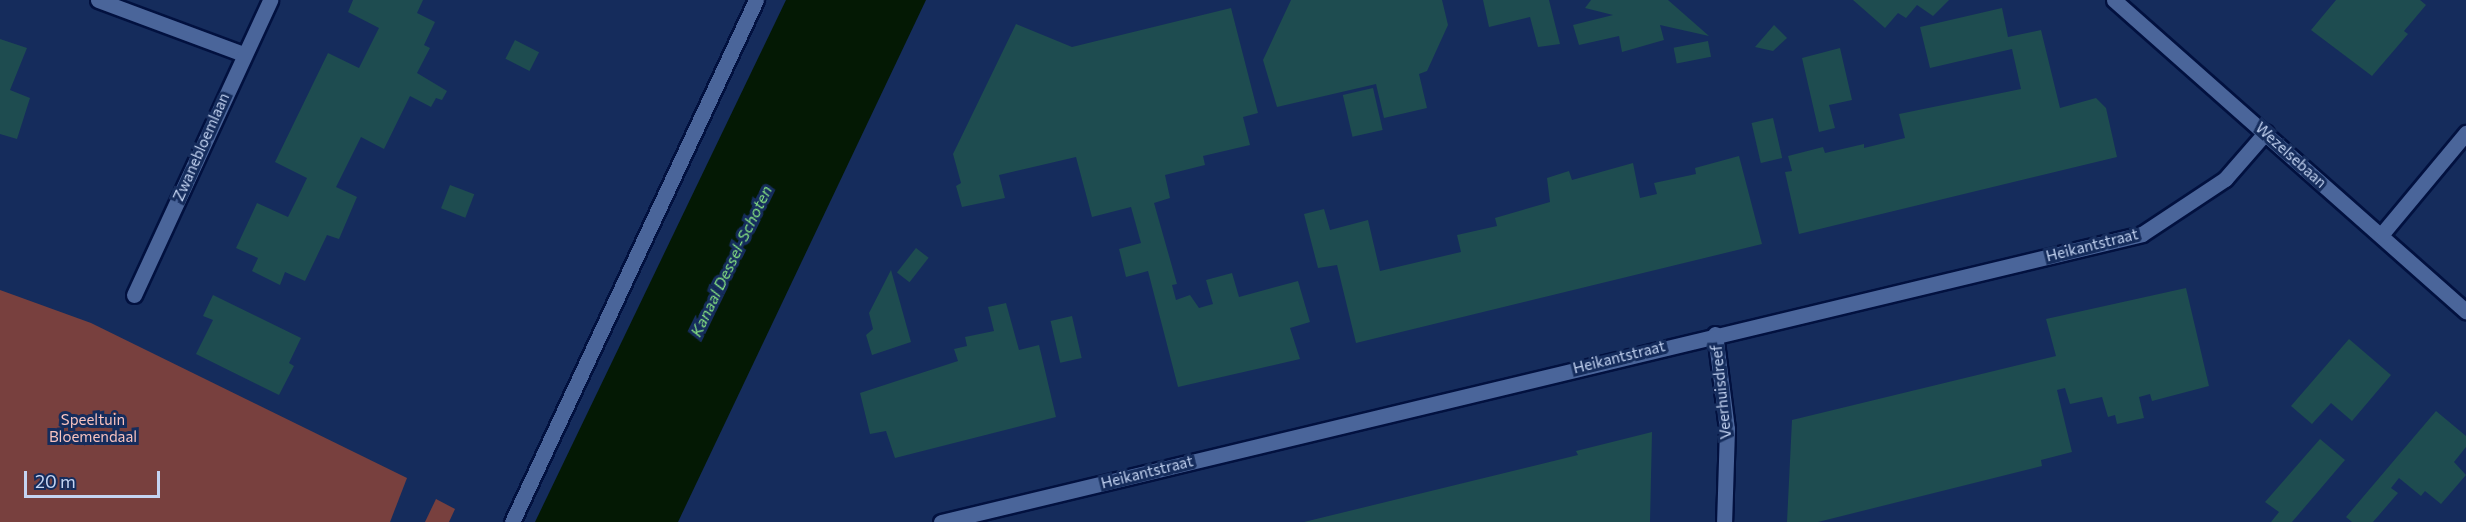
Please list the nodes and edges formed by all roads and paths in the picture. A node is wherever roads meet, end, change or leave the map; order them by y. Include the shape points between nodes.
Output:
1 (98, 0) edge
2 (270, 0) edge
3 (756, 0) edge
4 (2114, 0) edge
5 (243, 54) junction
6 (2266, 132) junction
7 (2466, 133) edge
8 (2381, 235) junction
9 (134, 295) dead end
10 (2466, 311) edge
11 (1715, 334) junction
12 (512, 522) edge
13 (941, 522) edge
14 (1724, 522) edge

1 - 5 street
2 - 5 street, Zwanebloemlaan
3 - 12 street
4 - 6 street, Wezelsebaan
5 - 9 street, Zwanebloemlaan
6 - 8 street, Wezelsebaan
6 - 11 street, Heikantstraat via 2225,179 2142,234
7 - 8 street
8 - 10 street, Wezelsebaan
11 - 13 street, Heikantstraat
11 - 14 street, Veerhuisdreef via 1726,429

